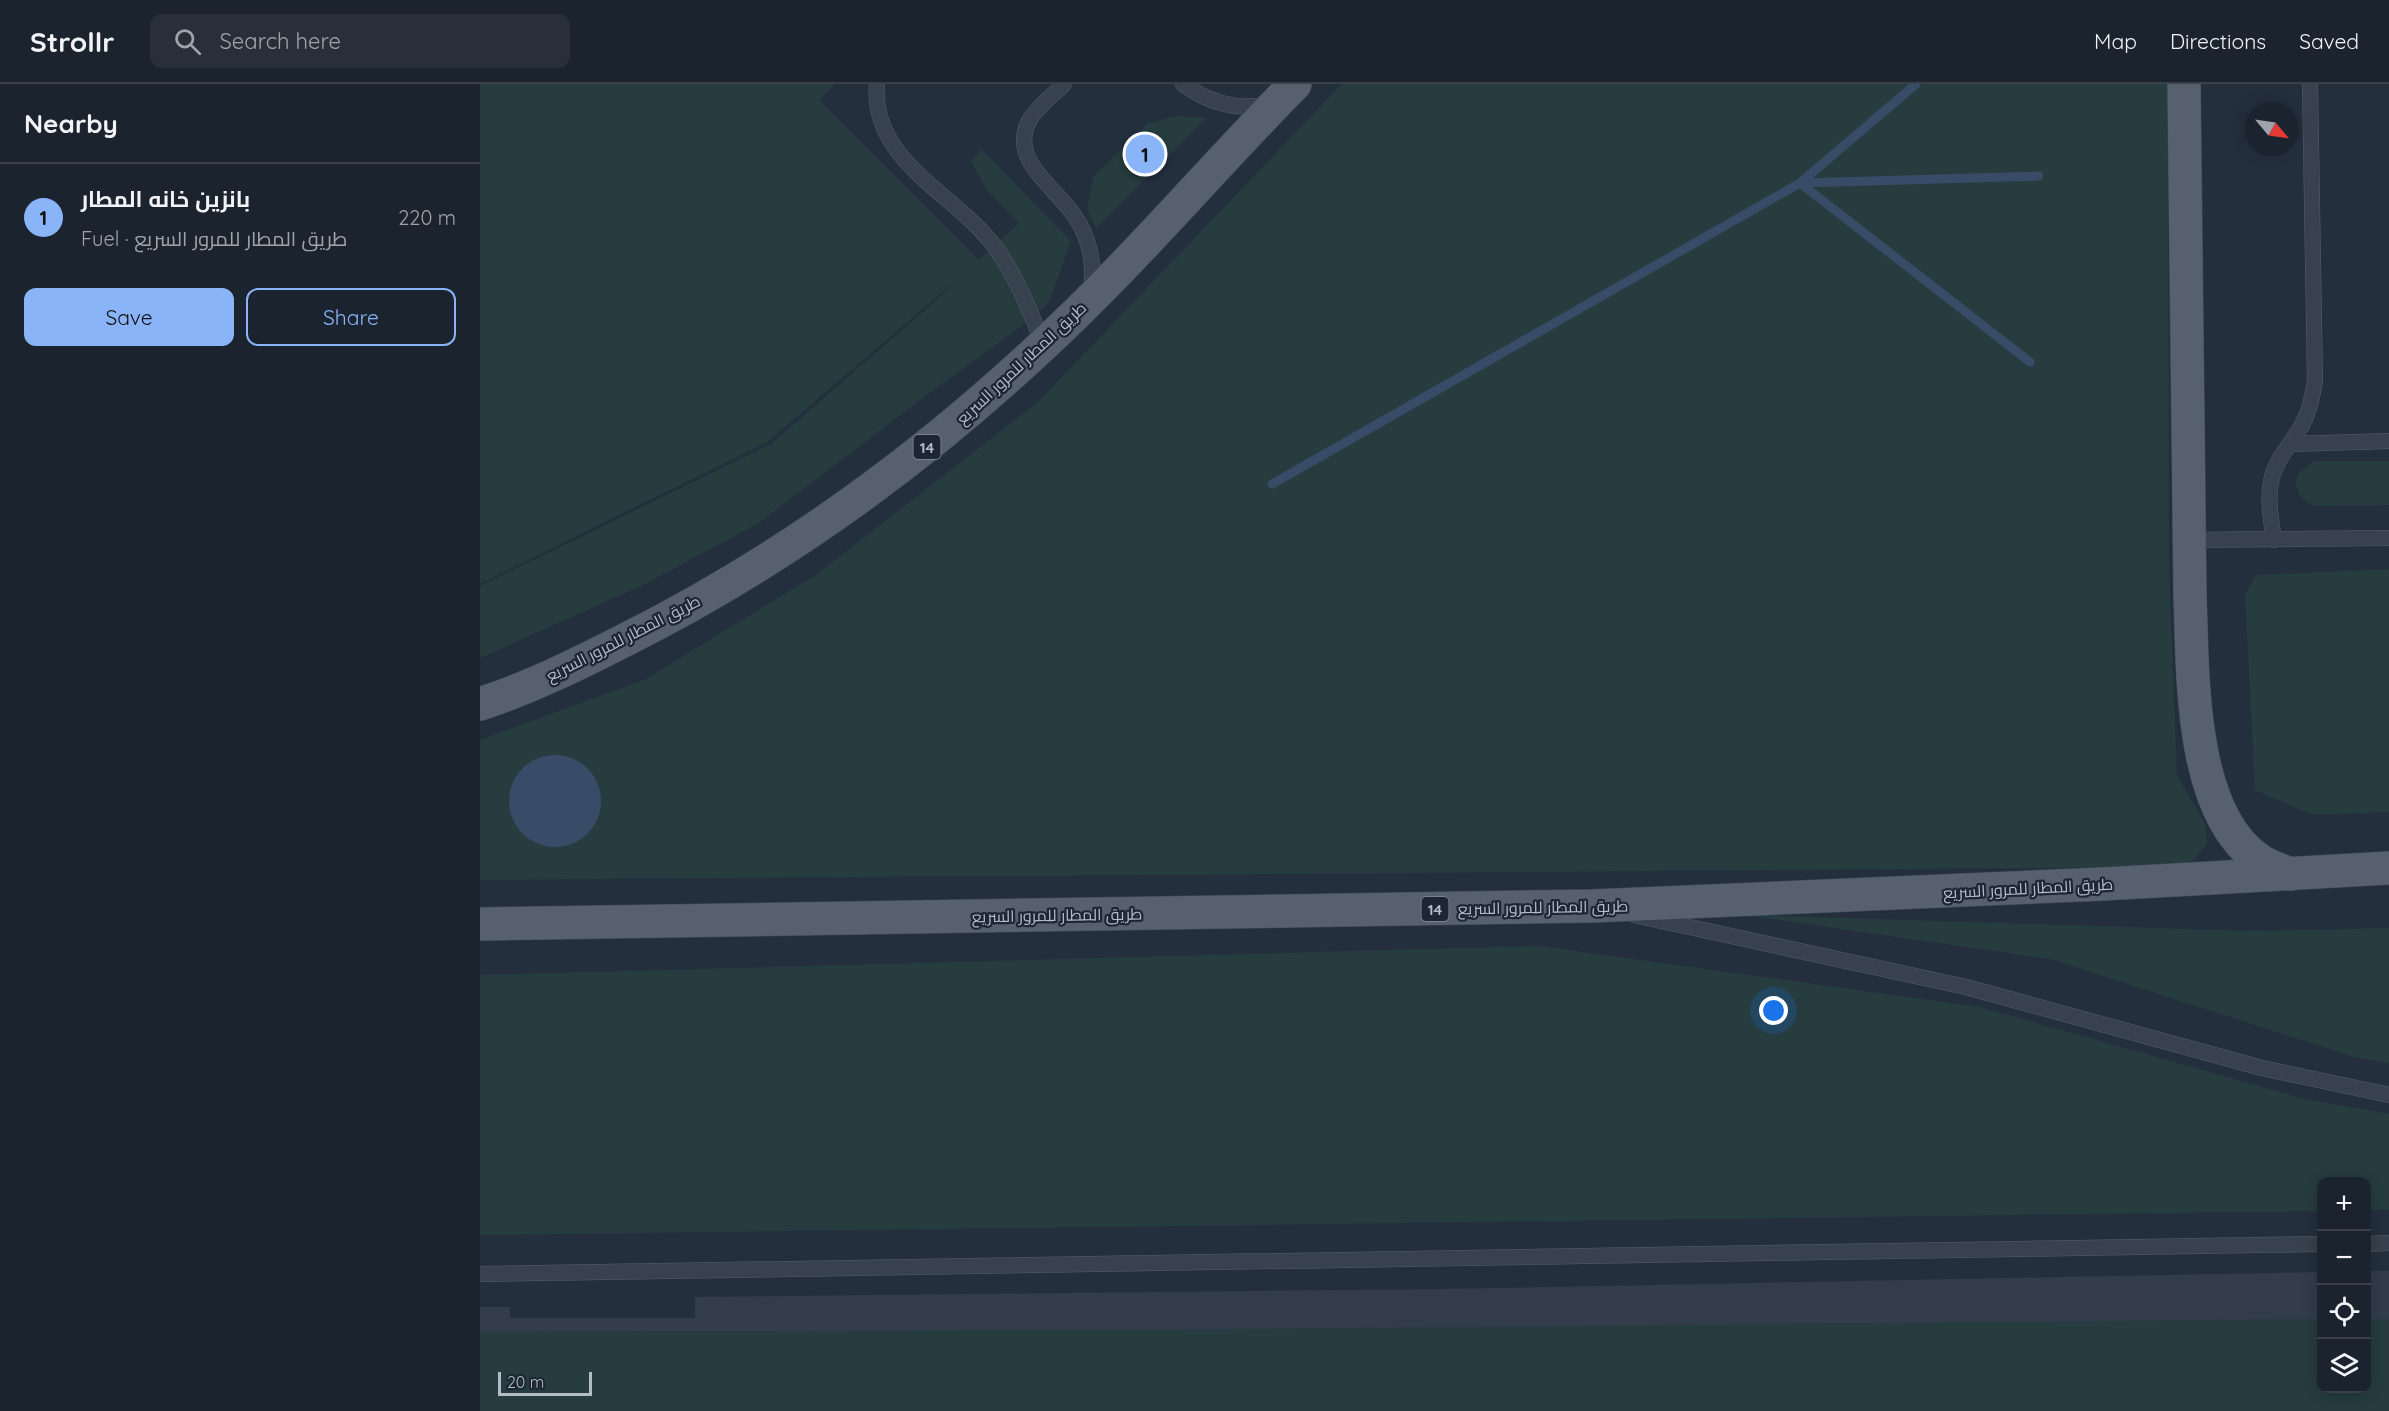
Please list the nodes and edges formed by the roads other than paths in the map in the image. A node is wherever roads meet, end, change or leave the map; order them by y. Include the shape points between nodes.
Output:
1 (877, 84) edge
2 (1064, 84) edge
3 (1183, 84) edge
4 (2184, 84) edge
5 (2310, 84) edge
6 (1286, 93) edge
7 (1088, 302) junction
8 (1044, 345) junction
9 (2389, 441) edge
10 (2290, 444) junction
11 (2389, 538) edge
12 (2189, 540) junction
13 (2274, 540) junction
14 (480, 704) edge
15 (2389, 868) edge
16 (2292, 875) junction
17 (1593, 906) junction
18 (480, 924) edge
19 (2389, 1095) edge
20 (2389, 1243) edge
21 (2317, 1244) edge
22 (2371, 1244) edge
23 (480, 1274) edge

1 - 8 lane via 879,117 890,143 995,247 1023,295
2 - 7 lane via 1029,120 1024,143 1031,166 1083,230 1093,265
3 - 6 lane via 1227,105 1252,106
4 - 12 main road
5 - 10 lane via 2315,381 2308,414
6 - 7 main road, طريق المطار للمرور السريع / 14
7 - 8 main road, طريق المطار للمرور السريع / 14
8 - 14 main road, طريق المطار للمرور السريع / 14 via 899,469 740,578 579,663
9 - 10 lane
10 - 13 lane via 2276,464 2270,489
11 - 13 lane
12 - 13 lane
12 - 16 main road via 2192,658 2206,778 2216,803 2242,844 2257,858
15 - 16 main road, طريق المطار للمرور السريع / 14
16 - 17 main road, طريق المطار للمرور السريع / 14
17 - 18 main road, طريق المطار للمرور السريع / 14
17 - 19 lane via 1966,987 2262,1068
20 - 22 lane
21 - 23 lane

